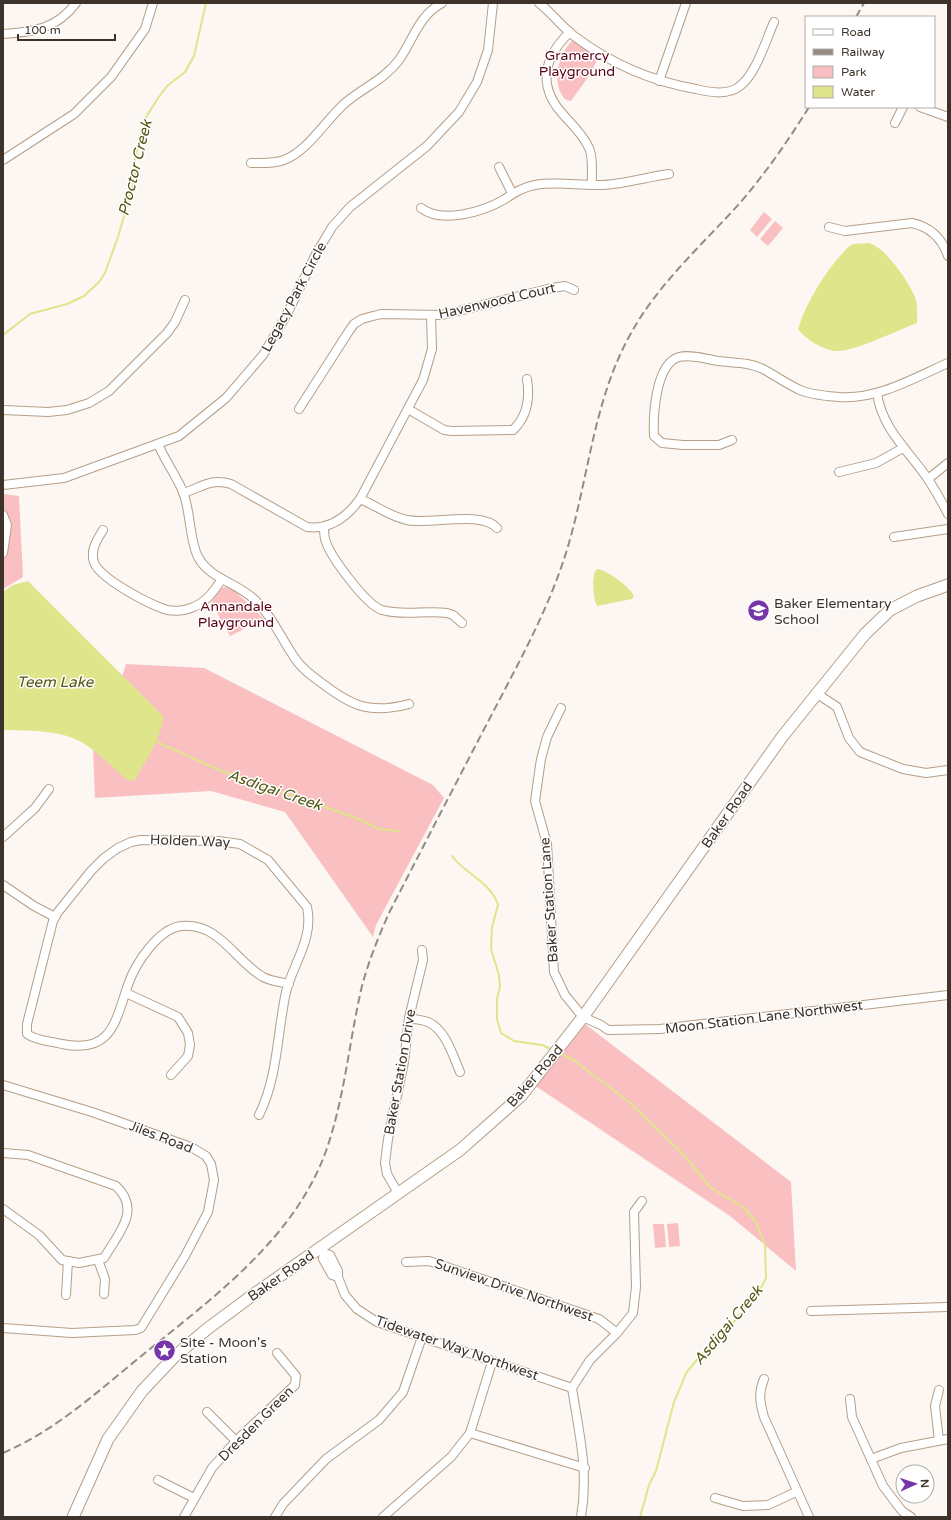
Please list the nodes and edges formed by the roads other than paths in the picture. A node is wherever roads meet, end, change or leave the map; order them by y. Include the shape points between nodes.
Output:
1 (76, 3) edge
2 (153, 3) edge
3 (442, 3) edge
4 (493, 3) edge
5 (539, 3) edge
6 (686, 3) edge
7 (774, 22) dead end
8 (570, 32) junction
9 (3, 34) edge
10 (659, 81) junction
11 (902, 108) edge
12 (924, 108) edge
13 (948, 117) edge
14 (895, 123) dead end
15 (3, 160) edge
16 (251, 163) dead end
17 (499, 167) dead end
18 (669, 174) dead end
19 (592, 185) junction
20 (512, 193) junction
21 (421, 208) dead end
22 (829, 227) dead end
23 (948, 256) edge
24 (574, 290) dead end
25 (185, 300) dead end
26 (432, 316) junction
27 (948, 364) edge
28 (527, 379) dead end
29 (877, 393) junction
30 (299, 409) dead end
31 (408, 409) junction
32 (3, 410) edge
33 (732, 440) dead end
34 (158, 444) junction
35 (903, 448) junction
36 (948, 463) edge
37 (838, 472) dead end
38 (928, 478) junction
39 (3, 485) edge
40 (183, 493) junction
41 (360, 499) junction
42 (948, 514) edge
43 (3, 515) edge
44 (324, 527) junction
45 (497, 528) dead end
46 (948, 529) edge
47 (103, 530) dead end
48 (894, 537) dead end
49 (4, 551) edge
50 (222, 579) junction
51 (948, 586) edge
52 (462, 623) dead end
53 (816, 693) junction
54 (409, 704) dead end
55 (561, 708) dead end
56 (948, 770) edge
57 (49, 789) dead end
58 (3, 837) edge
59 (3, 885) edge
60 (55, 917) junction
61 (422, 950) dead end
62 (289, 984) junction
63 (126, 993) junction
64 (948, 995) edge
65 (583, 1017) junction
66 (409, 1018) junction
67 (460, 1072) dead end
68 (172, 1075) dead end
69 (3, 1085) edge
70 (259, 1115) dead end
71 (3, 1153) edge
72 (398, 1193) junction
73 (642, 1202) dead end
74 (3, 1209) edge
75 (322, 1251) junction
76 (98, 1260) junction
77 (68, 1261) junction
78 (406, 1262) dead end
79 (104, 1294) dead end
80 (66, 1295) dead end
81 (948, 1307) edge
82 (811, 1311) dead end
83 (3, 1328) edge
84 (617, 1334) junction
85 (422, 1337) junction
86 (277, 1353) dead end
87 (492, 1362) junction
88 (764, 1379) dead end
89 (572, 1388) junction
90 (939, 1390) dead end
91 (850, 1399) dead end
92 (207, 1412) dead end
93 (470, 1434) junction
94 (948, 1439) edge
95 (939, 1440) junction
96 (236, 1441) junction
97 (871, 1459) junction
98 (585, 1468) junction
99 (158, 1480) dead end
100 (796, 1492) junction
101 (194, 1498) junction
102 (715, 1498) dead end
103 (73, 1517) edge
104 (184, 1517) edge
105 (275, 1517) edge
106 (383, 1517) edge
107 (581, 1517) edge
108 (809, 1517) edge
109 (911, 1517) edge

1 - 9 street via 53,25 34,32
2 - 15 street via 146,28 111,77 74,114
3 - 16 street via 421,22 400,59 390,71 344,104 300,150 284,160
4 - 34 street, Legacy Park Circle via 488,50 477,82 459,112 427,146 350,207 332,227 316,254 288,314 263,355 226,398 179,436
5 - 8 street
6 - 10 street
7 - 10 street via 760,57 748,77 734,90 706,91
8 - 10 street via 617,64
8 - 19 street via 552,54 548,64 547,83 554,103 586,141 591,151
11 - 14 street
12 - 13 street
17 - 20 street
18 - 19 street
19 - 20 street via 534,185
20 - 21 street via 504,199 469,213 442,216 428,214
22 - 23 street via 845,232 904,223 916,224 935,234
24 - 26 street, Havenwood Court via 565,286 552,288
25 - 32 street via 175,322 163,338 109,391 89,403 67,410
26 - 30 street, Havenwood Court via 382,314 362,318 354,324
26 - 31 street via 433,343 429,363
27 - 29 street
28 - 31 street via 528,407 513,430 444,430
29 - 33 street via 839,397 802,391 762,369 743,363 679,357 668,364 660,380 655,403 654,436 662,442 683,445 720,444
29 - 35 street via 884,419
31 - 41 street
34 - 39 street, Legacy Park Circle via 64,478
34 - 40 street
35 - 37 street via 876,463
35 - 38 street
36 - 38 street
38 - 42 street
40 - 44 street via 202,484 223,481 307,527
40 - 50 street via 198,556 206,567
41 - 44 street via 347,515
41 - 45 street via 407,520 480,520
43 - 49 street via 7,525
44 - 52 street via 325,541 332,554 357,589 374,606 388,611 446,613 453,615
46 - 48 street
47 - 50 street via 93,551 93,560 98,570 126,590 164,609 180,610 197,605 206,600
50 - 54 street via 236,585 260,605 295,658 310,674 336,694 362,707 373,709
51 - 53 main road, Baker Road via 917,596 890,610 865,634
53 - 56 street via 837,707 849,738 860,752 903,769 926,773
53 - 65 main road, Baker Road
55 - 65 street, Baker Station Lane via 547,737 535,801 547,844 554,972 565,995
57 - 58 street via 35,808
59 - 60 street
60 - 62 street, Holden Way via 90,871 118,848 131,842 232,842 268,860 307,907 308,932
60 - 63 street, Holden Way via 27,1034 32,1038 76,1046 93,1044 101,1040 116,1022
61 - 66 street, Baker Station Drive via 423,960
62 - 63 street via 275,982 262,976 208,930 187,926 172,928 154,942 133,974
62 - 70 street, Holden Way via 272,1082
63 - 68 street via 178,1017 188,1033 188,1056
64 - 65 street, Moon Station Lane Northwest via 660,1029 608,1030
65 - 72 main road, Baker Road via 521,1096 475,1138
66 - 67 street via 433,1025 445,1039
66 - 72 street, Baker Station Drive via 386,1163 387,1174
69 - 83 street, Jiles Road via 92,1112 191,1147 206,1156 211,1164 214,1180 208,1212 143,1326 135,1330 72,1333
71 - 76 street via 28,1155 116,1186 124,1194 129,1208 128,1217 104,1258
72 - 75 main road, Baker Road
73 - 84 street via 634,1212 636,1287 633,1313
74 - 77 street via 39,1235 62,1260
75 - 85 street, Tidewater Way Northwest via 323,1259 332,1275 338,1277 345,1295 357,1309 377,1322
75 - 103 main road, Baker Road via 207,1329 160,1371 142,1391 108,1439
76 - 77 street via 79,1263
76 - 79 street via 104,1279
77 - 80 street
78 - 84 street, Sunview Drive Northwest via 437,1263 599,1319
81 - 82 street
84 - 89 street via 590,1360
85 - 87 street, Tidewater Way Northwest
85 - 105 street via 403,1392 379,1420 326,1459 283,1504
86 - 96 street, Dresden Green via 297,1380 289,1391
87 - 89 street, Tidewater Way Northwest
87 - 93 street
88 - 100 street via 759,1390 759,1402
89 - 98 street
90 - 95 street via 935,1406
91 - 97 street via 852,1417
92 - 96 street
93 - 98 street
93 - 106 street via 451,1457
94 - 95 street
95 - 97 street via 901,1448
96 - 101 street, Dresden Green via 212,1468
97 - 109 street via 883,1486 902,1511
98 - 107 street via 585,1494
99 - 101 street
100 - 102 street via 768,1505 742,1506
100 - 108 street
101 - 104 street, Dresden Green

